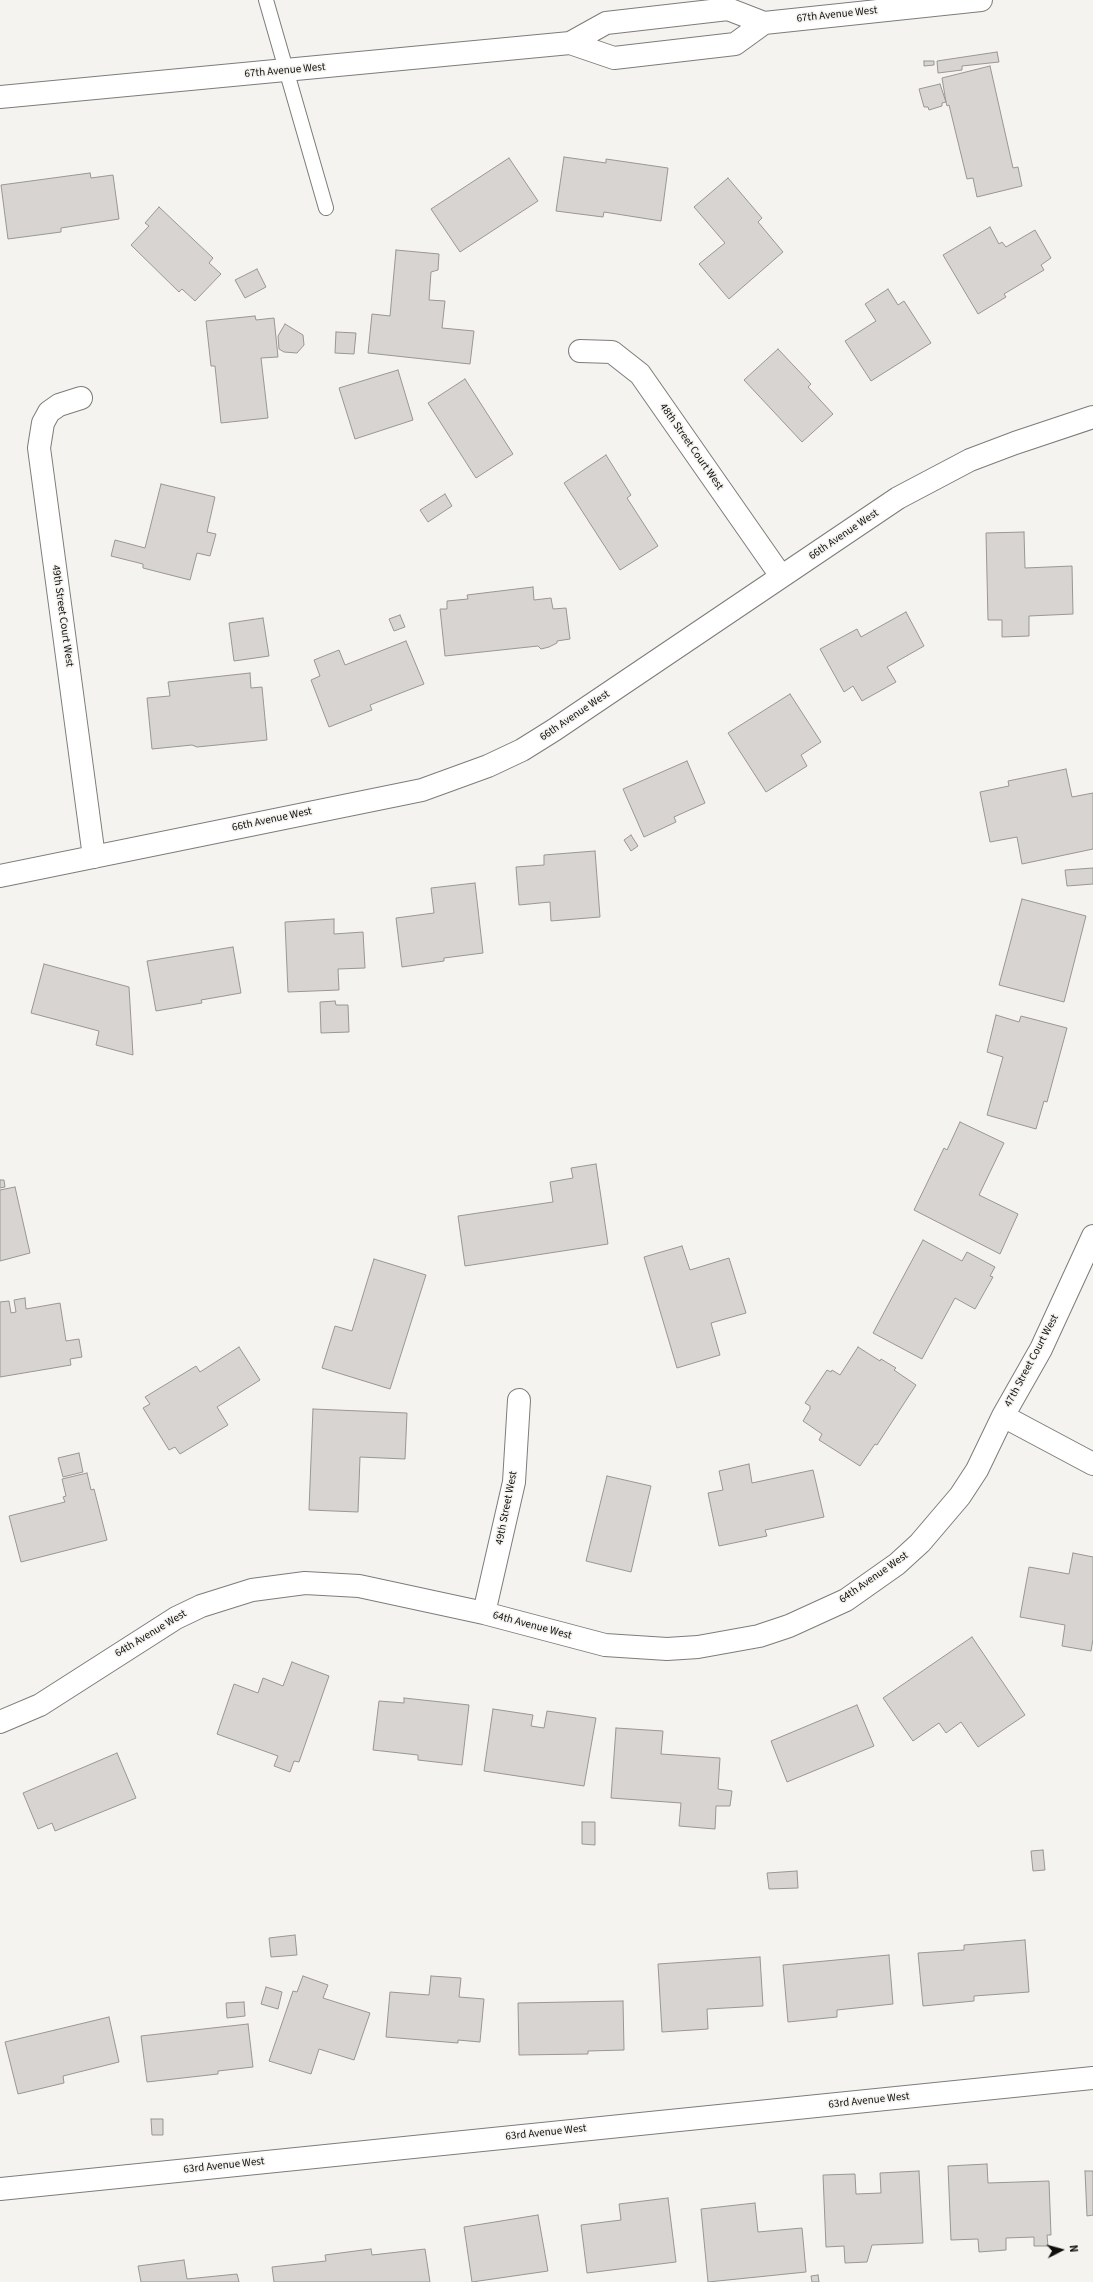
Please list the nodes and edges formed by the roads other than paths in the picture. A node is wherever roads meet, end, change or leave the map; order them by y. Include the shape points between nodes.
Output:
1 (266, 0) edge
2 (981, 0) edge
3 (764, 23) junction
4 (570, 43) junction
5 (288, 71) junction
6 (0, 97) edge
7 (326, 208) dead end
8 (580, 351) dead end
9 (81, 398) dead end
10 (1093, 417) edge
11 (781, 576) junction
12 (94, 856) junction
13 (0, 876) edge
14 (1093, 1236) edge
15 (519, 1400) dead end
16 (1003, 1416) junction
17 (1093, 1464) edge
18 (484, 1613) junction
19 (0, 1722) edge
20 (1093, 2078) edge
21 (0, 2189) edge

1 - 5 lane
2 - 3 street, 67th Avenue West
3 - 4 street, 67th Avenue West via 728,9 606,23
3 - 4 street, 67th Avenue West via 735,44 614,58
4 - 5 street, 67th Avenue West
5 - 6 street, 67th Avenue West
5 - 7 lane
8 - 11 street, 48th Street Court West via 612,352 640,374
9 - 12 street, 49th Street Court West via 59,405 49,412 43,423 39,448
10 - 11 street, 66th Avenue West via 970,460 898,498
11 - 12 street, 66th Avenue West via 554,730 522,750 488,766 422,790
12 - 13 street, 66th Avenue West
14 - 16 street, 47th Street Court West via 1041,1349
15 - 18 street, 49th Street West via 514,1482
16 - 17 street, 47th Street Court West
16 - 18 street, 64th Avenue West via 977,1470 960,1496 920,1544 897,1564 846,1600 789,1626 759,1636 698,1647 666,1649 605,1645
18 - 19 street, 64th Avenue West via 358,1586 305,1583 252,1590 201,1606 176,1618 40,1705
20 - 21 street, 63rd Avenue West

